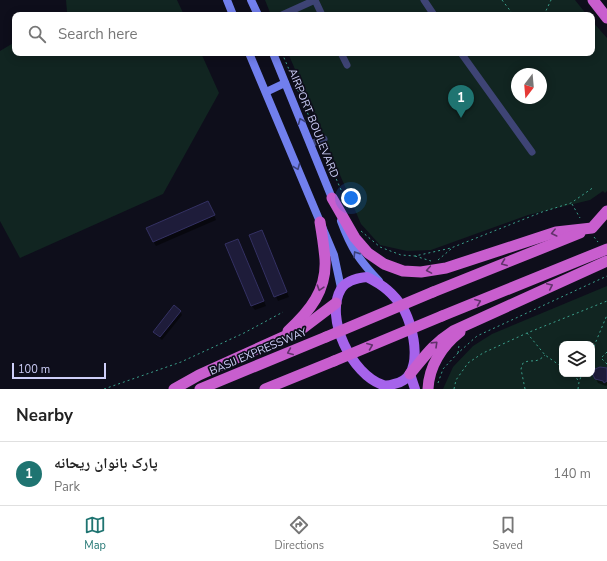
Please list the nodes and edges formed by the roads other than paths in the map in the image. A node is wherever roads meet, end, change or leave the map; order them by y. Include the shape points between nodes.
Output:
1 (227, 0) edge
2 (251, 0) edge
3 (315, 0) edge
4 (424, 0) edge
5 (593, 0) edge
6 (232, 12) edge
7 (257, 12) edge
8 (289, 12) edge
9 (321, 12) edge
10 (432, 12) edge
11 (607, 18) edge
12 (251, 56) edge
13 (274, 56) edge
14 (342, 56) edge
15 (463, 56) edge
16 (347, 65) dead end
17 (285, 84) junction
18 (266, 92) junction
19 (322, 140) road end
20 (310, 144) junction
21 (532, 152) dead end
22 (332, 198) junction
23 (607, 211) edge
24 (607, 216) edge
25 (320, 222) junction
26 (593, 232) junction
27 (605, 249) edge
28 (607, 260) edge
29 (381, 283) junction
30 (341, 288) junction
31 (336, 303) junction
32 (472, 322) junction
33 (281, 338) junction
34 (410, 374) junction
35 (385, 387) edge
36 (174, 389) edge
37 (200, 389) edge
38 (265, 389) edge
39 (415, 389) edge
40 (428, 389) edge

1 - 6 main road
2 - 7 main road
3 - 8 street
3 - 9 street
4 - 10 street
5 - 11 highway
12 - 18 main road
13 - 17 main road, AIRPORT BOULEVARD
14 - 16 street
15 - 21 street
17 - 18 main road
20 -> 17 main road, AIRPORT BOULEVARD
18 -> 25 main road
19 - 20 street
20 - 22 main road, AIRPORT BOULEVARD
26 -> 22 highway via 556,232 446,268 421,272 403,271 384,264 368,253 355,238
29 -> 22 main road, AIRPORT BOULEVARD via 363,265 349,243
23 - 26 highway
24 - 26 highway
25 - 30 main road via 334,255
25 -> 33 highway via 325,260 319,294 309,310
26 -> 37 highway, BASIJ EXPRESSWAY, bridge via 433,292
38 -> 27 highway, bridge
32 -> 28 highway
29 - 30 main road via 367,277 352,279
29 - 34 main road via 398,301 411,326 415,346
30 - 31 main road
31 - 33 highway via 303,328
31 - 35 main road via 338,327 348,354 370,379
34 -> 32 highway via 438,341 452,330
32 - 40 highway via 442,350 433,366
33 - 36 highway
34 - 35 main road via 399,384
34 - 39 main road

